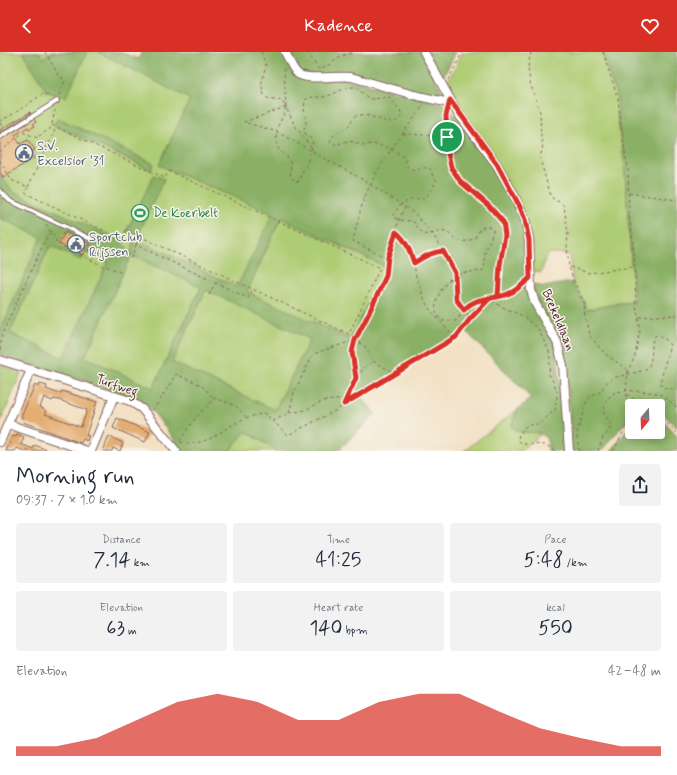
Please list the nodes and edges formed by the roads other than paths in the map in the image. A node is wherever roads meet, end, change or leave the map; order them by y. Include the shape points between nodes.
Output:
1 (285, 52) edge
2 (424, 52) edge
3 (450, 100) junction
4 (57, 101) road end
5 (0, 137) edge
6 (0, 191) edge
7 (93, 240) road end
8 (0, 360) edge
9 (31, 370) junction
10 (114, 396) junction
11 (8, 424) junction
12 (0, 442) edge
13 (87, 451) edge
14 (91, 451) edge
15 (176, 451) edge
16 (569, 451) edge

1 - 3 street via 295,70 305,77 351,77 414,96 445,102
2 - 3 street, Brekeldlaan
3 - 16 street, Brekeldlaan via 497,164 525,220 535,303 557,342 563,365
4 - 5 lane
6 - 7 lane via 10,201
8 - 9 street, Turfweg
9 - 10 street, Turfweg
9 - 11 street
10 - 14 street
10 - 15 street, Turfweg via 139,406
11 - 12 street
11 - 13 street

